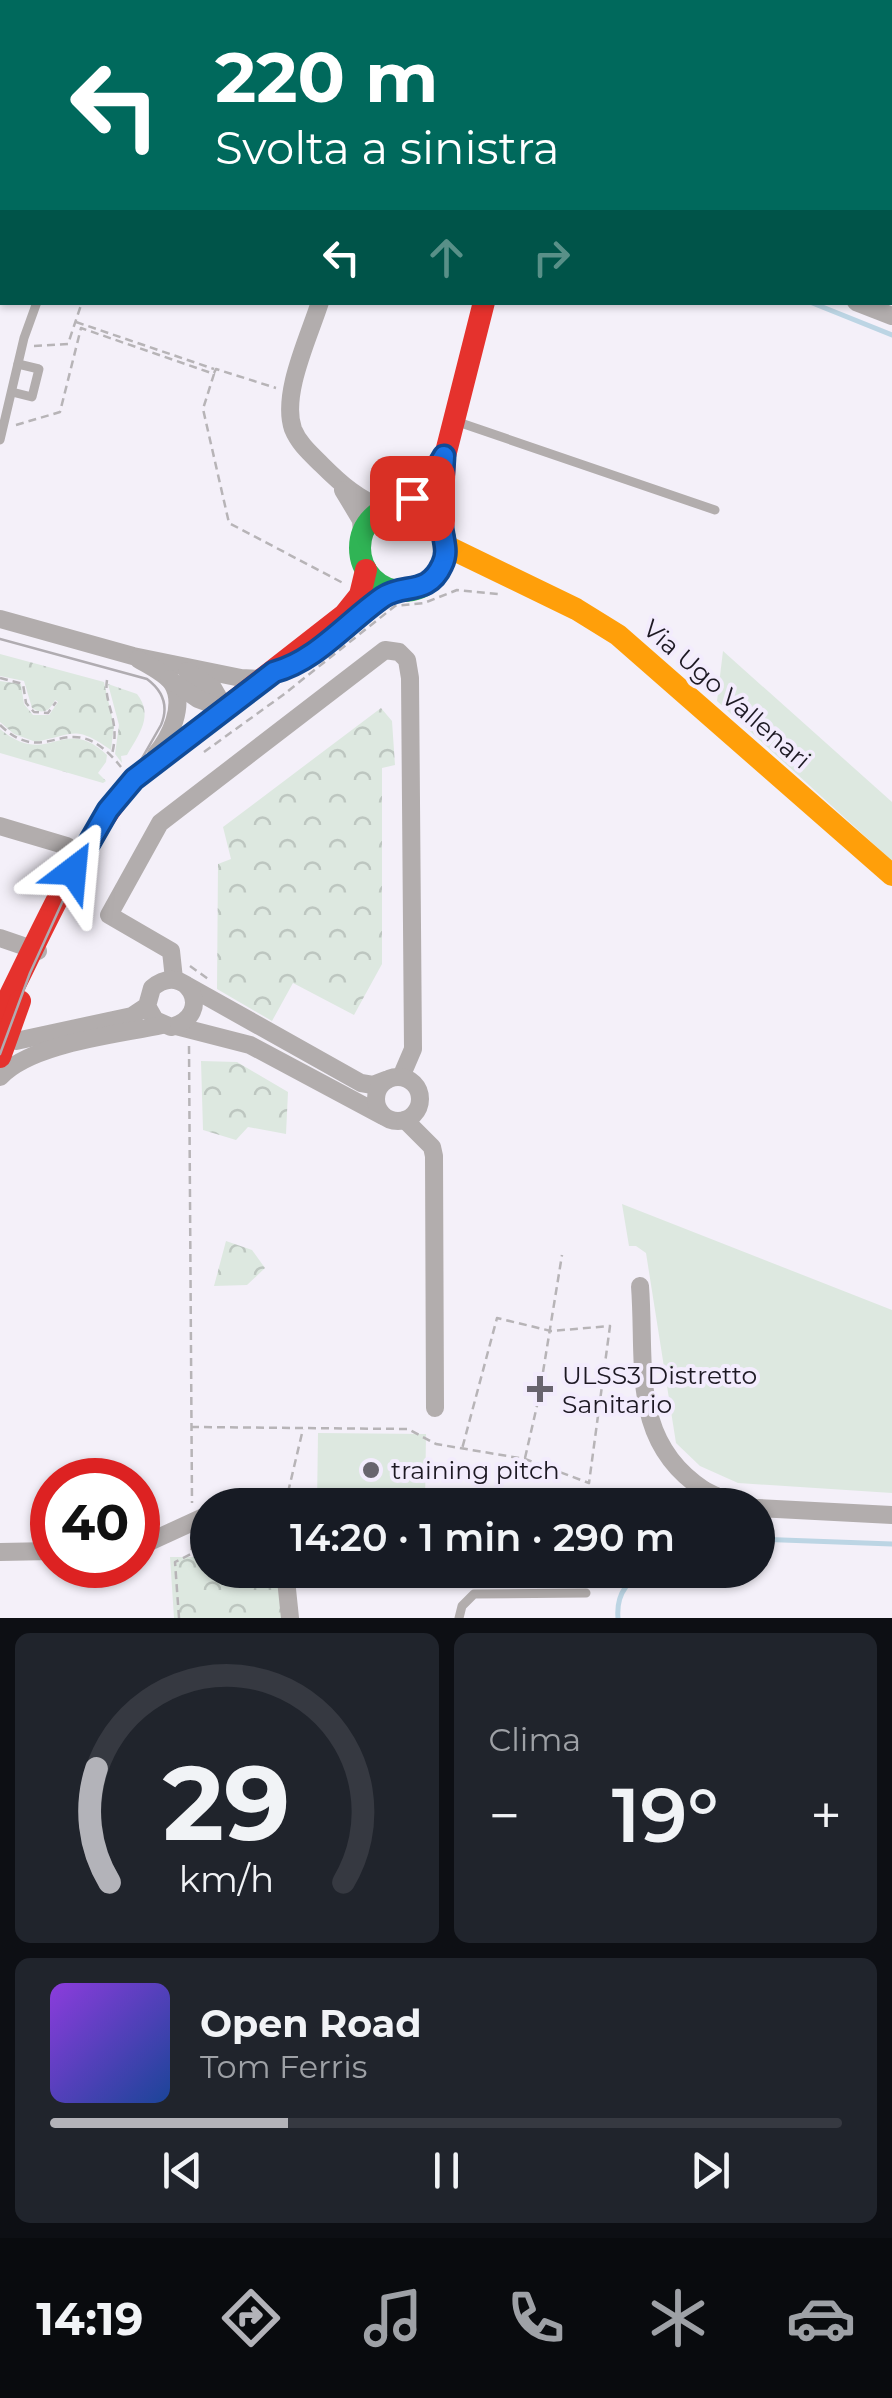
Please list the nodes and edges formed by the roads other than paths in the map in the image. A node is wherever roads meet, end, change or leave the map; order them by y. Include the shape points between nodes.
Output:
1 (36, 305) edge
2 (319, 305) edge
3 (483, 305) edge
4 (864, 305) edge
5 (892, 316) edge
6 (18, 364) junction
7 (12, 392) junction
8 (453, 421) junction
9 (1, 434) edge
10 (436, 460) junction
11 (338, 481) junction
12 (391, 503) junction
13 (716, 510) dead end
14 (362, 532) junction
15 (444, 537) junction
16 (434, 578) junction
17 (360, 579) junction
18 (506, 586) junction
19 (399, 591) junction
20 (0, 619) edge
21 (165, 669) junction
22 (269, 675) junction
23 (225, 710) junction
24 (128, 774) junction
25 (0, 826) edge
26 (67, 846) dead end
27 (892, 875) edge
28 (0, 938) edge
29 (35, 950) junction
30 (181, 983) junction
31 (147, 1006) junction
32 (169, 1025) junction
33 (5, 1040) edge
34 (33, 1054) junction
35 (0, 1078) edge
36 (393, 1079) junction
37 (383, 1116) junction
38 (404, 1120) junction
39 (640, 1286) dead end
40 (435, 1408) dead end
41 (693, 1488) edge
42 (775, 1509) edge
43 (892, 1515) edge
44 (190, 1522) edge
45 (160, 1539) edge
46 (30, 1551) edge
47 (0, 1552) edge
48 (287, 1588) edge
49 (586, 1593) dead end
50 (290, 1618) edge
51 (459, 1618) edge

1 - 6 lane
2 - 11 street via 290,412 295,434
3 - 8 street
4 - 5 street
6 - 7 lane
6 - 7 lane via 39,368 32,397
7 - 9 lane
8 - 10 street
8 - 13 lane
10 - 12 street via 425,488
10 - 15 street
11 - 12 street via 361,499
11 - 14 street
12 - 14 street
12 - 15 street via 426,511
14 - 17 street
15 - 16 street
15 - 18 street, Via Ugo Vallenari
16 - 18 street, Via Ugo Vallenari
16 - 19 street
17 - 19 street
17 - 22 street via 360,595 344,615
18 - 27 street, Via Ugo Vallenari via 570,604 618,635
19 - 22 street via 296,666
20 - 21 street
21 - 22 street
21 - 23 street via 212,688
21 - 24 street via 176,692 174,723 163,746
22 - 23 street
23 - 24 street
24 - 29 street
25 - 26 street
28 - 29 street
29 - 33 street
29 - 33 street via 17,980
30 - 31 street via 158,982
30 - 32 street via 192,993 194,1008 186,1022
30 - 36 street via 361,1083
30 - 36 street via 172,951 109,916 160,823 386,650 400,652 410,678 414,1049
31 - 32 street via 155,1020
31 - 33 street via 132,1016
32 - 34 street
32 - 37 street via 250,1044
33 - 34 street via 15,1057
34 - 35 street
36 - 37 street via 376,1093
36 - 38 street via 414,1084 419,1096 416,1111
37 - 38 street
38 - 40 street via 434,1156
39 - 41 street via 655,1436
42 - 43 street
44 - 45 street
46 - 47 street
48 - 50 street
49 - 51 lane via 474,1594

